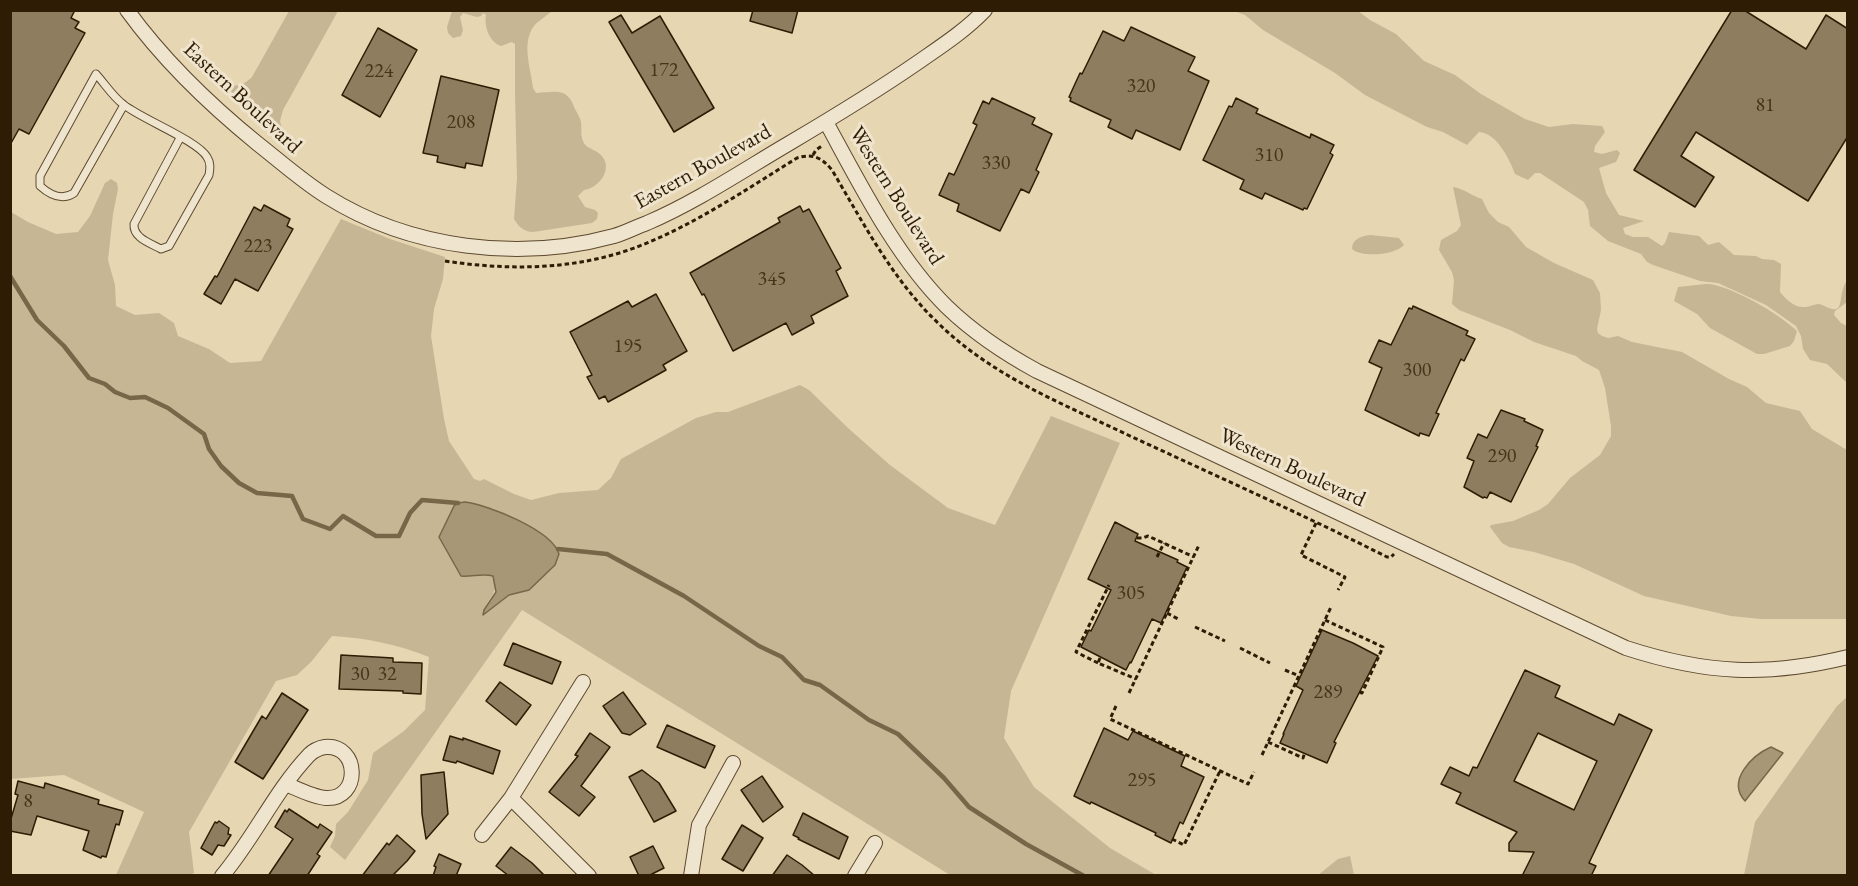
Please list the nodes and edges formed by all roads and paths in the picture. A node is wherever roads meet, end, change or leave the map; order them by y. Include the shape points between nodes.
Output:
1 (127, 10) edge
2 (985, 10) edge
3 (124, 105) junction
4 (826, 122) junction
5 (180, 138) junction
6 (445, 261) dead end
7 (1316, 523) junction
8 (1137, 538) dead end
9 (1164, 543) junction
10 (1199, 545) dead end
11 (1394, 554) dead end
12 (1157, 557) dead end
13 (1194, 557) junction
14 (1109, 585) dead end
15 (1338, 590) dead end
16 (1331, 607) dead end
17 (1167, 614) junction
18 (1180, 620) dead end
19 (1325, 620) junction
20 (1196, 627) dead end
21 (1225, 641) dead end
22 (1240, 648) dead end
23 (1848, 657) edge
24 (1100, 658) dead end
25 (1098, 663) junction
26 (1270, 663) dead end
27 (1285, 670) dead end
28 (1299, 676) junction
29 (1136, 679) junction
30 (584, 682) dead end
31 (1359, 692) dead end
32 (1129, 693) dead end
33 (1116, 706) dead end
34 (1268, 742) junction
35 (1305, 752) dead end
36 (1262, 755) dead end
37 (733, 763) dead end
38 (1220, 771) junction
39 (1254, 772) dead end
40 (286, 784) junction
41 (511, 798) junction
42 (482, 835) dead end
43 (1172, 839) dead end
44 (875, 843) dead end
45 (222, 876) edge
46 (590, 876) edge
47 (692, 876) edge
48 (855, 876) edge

1 - 4 street, Eastern Boulevard via 193,86 292,173 365,217 424,238 487,248 525,249 616,236 672,212
2 - 4 street, Eastern Boulevard via 951,40
3 - 3 lane via 96,74 40,176 40,186 46,192 66,198 74,193
3 - 5 lane
4 - 23 street, Western Boulevard via 916,272 975,332 1037,371 1626,648 1692,666 1743,671 1787,669
5 - 5 lane via 134,224 137,236 161,249 175,238 209,175 207,156
6 - 7 path via 532,267 623,252 691,222 799,158 817,157 832,170 900,282 938,323 983,361 1040,393
7 - 11 path via 1387,557
7 - 15 path via 1301,555 1345,577
8 - 9 path via 1148,536
9 - 12 path
9 - 13 path
10 - 13 path
13 - 17 path
14 - 25 path via 1077,652
16 - 19 path
17 - 18 path
17 - 29 path
19 - 28 path
19 - 31 path via 1383,647 1362,693
20 - 21 path
22 - 26 path
24 - 25 path
25 - 29 path
27 - 28 path
28 - 34 path
29 - 32 path
30 - 41 street
33 - 38 path via 1110,719
34 - 35 path via 1303,758
34 - 36 path
37 - 47 street via 699,825
38 - 39 path via 1248,784
38 - 43 path via 1184,845
40 - 40 street via 322,798 335,797 350,784 350,761 342,752 318,749
40 - 45 street
41 - 42 street
41 - 46 street
44 - 48 street

